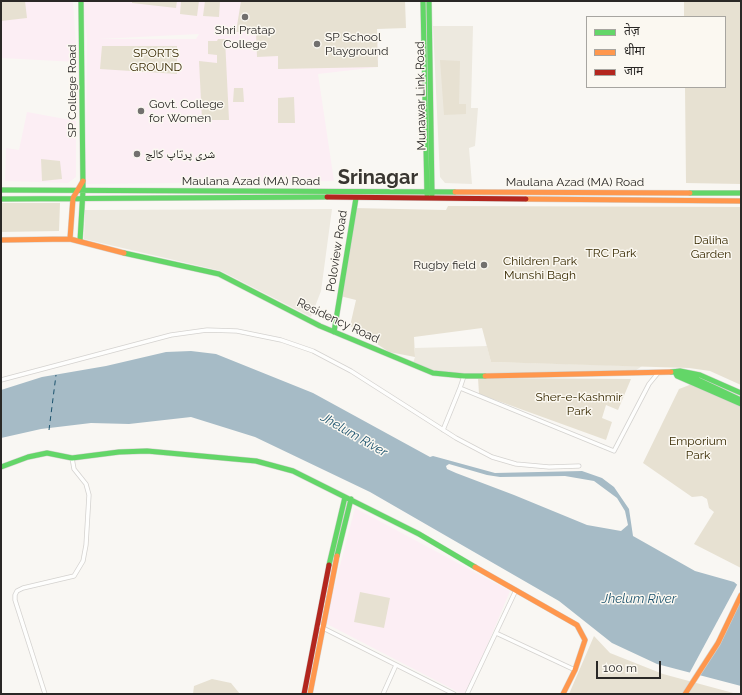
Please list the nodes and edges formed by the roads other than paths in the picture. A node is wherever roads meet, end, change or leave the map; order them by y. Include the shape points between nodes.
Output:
1 (81, 1) edge
2 (423, 1) edge
3 (429, 1) edge
4 (82, 181) junction
5 (1, 190) edge
6 (77, 190) junction
7 (83, 190) junction
8 (429, 192) junction
9 (741, 194) edge
10 (73, 198) junction
11 (82, 198) junction
12 (356, 198) junction
13 (1, 199) edge
14 (429, 199) junction
15 (741, 201) edge
16 (70, 239) junction
17 (1, 240) edge
18 (80, 241) junction
19 (334, 332) junction
20 (659, 372) junction
21 (675, 372) junction
22 (464, 376) junction
23 (1, 380) edge
24 (460, 388) junction
25 (741, 393) edge
26 (741, 400) edge
27 (741, 404) edge
28 (443, 430) junction
29 (72, 458) junction
30 (579, 466) dead end
31 (1, 467) edge
32 (345, 497) junction
33 (351, 499) junction
34 (340, 530) junction
35 (516, 590) junction
36 (741, 596) edge
37 (317, 625) junction
38 (324, 628) junction
39 (496, 633) junction
40 (396, 664) junction
41 (575, 670) junction
42 (46, 694) edge
43 (304, 694) edge
44 (310, 694) edge
45 (383, 694) edge
46 (454, 694) edge
47 (467, 694) edge
48 (562, 694) edge
49 (685, 694) edge

1 - 4 main road, SP College Road
2 - 8 main road, Munawar Link Road
3 - 8 main road, Munawar Link Road
4 - 6 main road, SP College Road
4 - 7 main road, SP College Road
5 - 6 main road, Maulana Azad (MA) Road
6 - 7 main road, Maulana Azad (MA) Road
6 - 10 main road, SP College Road
7 - 8 main road, Maulana Azad (MA) Road
7 - 11 main road, SP College Road
8 - 9 main road, Maulana Azad (MA) Road
8 - 14 main road
10 - 11 main road, Maulana Azad (MA) Road
10 - 13 main road, Maulana Azad (MA) Road
10 - 16 main road
11 - 12 main road, Maulana Azad (MA) Road
11 - 18 main road, SP College Road
12 - 14 main road, Maulana Azad (MA) Road
12 - 19 main road, Poloview Road
14 - 15 main road, Maulana Azad (MA) Road
16 - 17 main road, Residency Road
16 - 18 main road, Residency Road
18 - 19 main road, Residency Road via 168,264 219,274
19 - 22 main road, Residency Road via 403,362 433,372
20 - 21 main road, Residency Road
20 - 22 main road, Residency Road
20 - 24 street via 649,384 614,451
21 - 25 main road, Residency Road via 691,372
21 - 26 main road
21 - 27 main road via 676,376
22 - 24 street
23 - 28 street via 171,335 207,330 237,331 281,340 313,351 351,371
24 - 28 street
28 - 30 street via 480,451 516,464
29 - 31 main road via 46,453
29 - 32 main road via 147,451 250,460 293,471
29 - 42 street via 74,469 86,484 89,495 83,561 74,576 23,588 15,595
32 - 33 main road
32 - 34 main road
33 - 34 main road
33 - 35 main road via 419,534
34 - 37 main road
34 - 38 main road
35 - 39 street
35 - 41 main road via 577,625 585,640
36 - 49 main road via 718,643
37 - 38 street
37 - 43 main road
38 - 40 street
38 - 44 main road
39 - 41 street
39 - 47 street
40 - 45 street
40 - 46 street
41 - 48 main road

